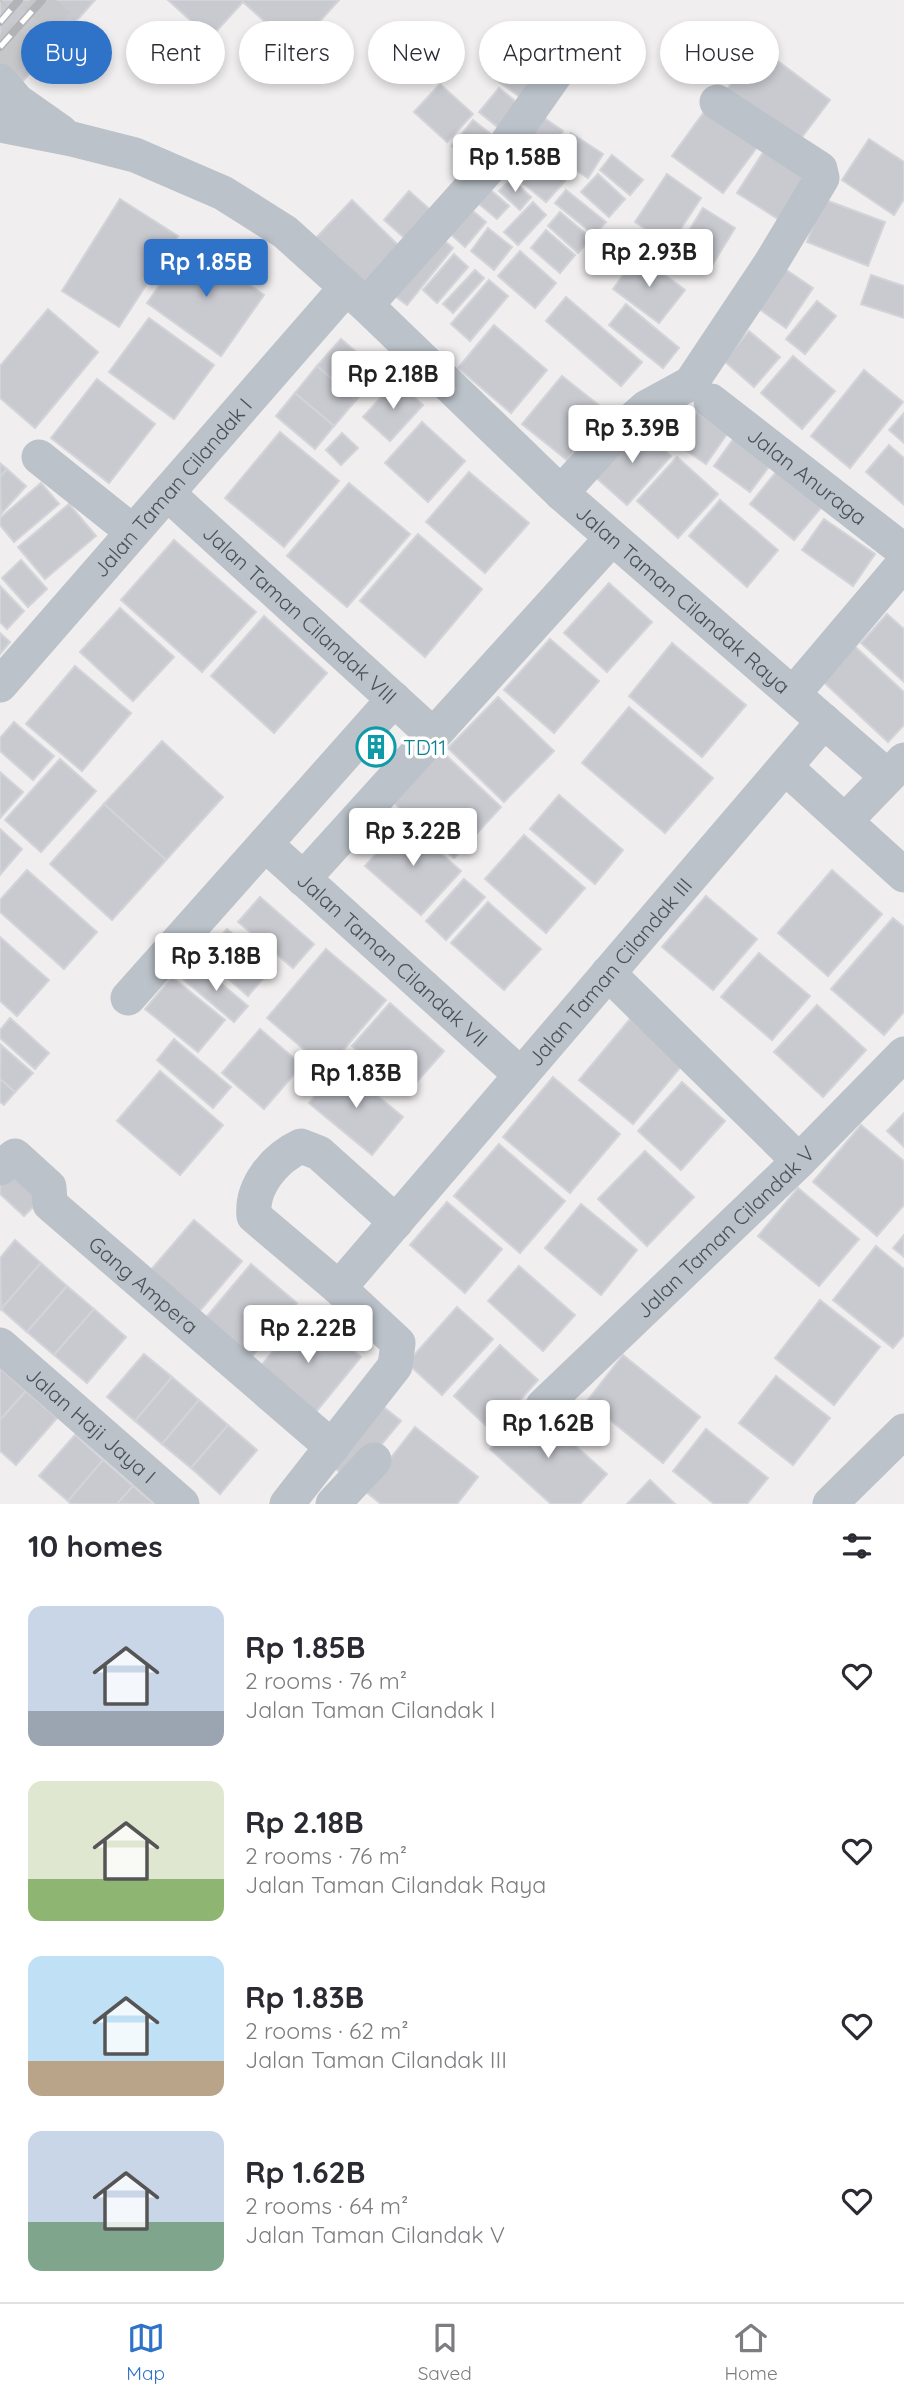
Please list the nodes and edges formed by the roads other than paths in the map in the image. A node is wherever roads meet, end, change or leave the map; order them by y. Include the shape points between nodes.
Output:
1 (0, 81) edge
2 (548, 84) edge
3 (717, 102) dead end
4 (0, 125) edge
5 (72, 139) junction
6 (356, 297) junction
7 (711, 401) dead end
8 (39, 457) dead end
9 (167, 493) junction
10 (561, 493) junction
11 (132, 532) junction
12 (612, 538) junction
13 (904, 551) edge
14 (904, 563) edge
15 (0, 685) edge
16 (794, 693) junction
17 (394, 699) junction
18 (824, 721) junction
19 (433, 735) junction
20 (785, 767) junction
21 (896, 768) edge
22 (845, 821) junction
23 (265, 844) junction
24 (904, 875) edge
25 (303, 879) junction
26 (608, 973) junction
27 (128, 998) dead end
28 (904, 1054) edge
29 (521, 1075) junction
30 (799, 1161) junction
31 (0, 1168) edge
32 (396, 1222) junction
33 (339, 1288) junction
34 (0, 1345) edge
35 (543, 1406) dead end
36 (904, 1431) edge
37 (332, 1447) junction
38 (374, 1460) dead end
39 (301, 1499) edge
40 (182, 1504) edge
41 (333, 1504) edge
42 (830, 1504) edge

1 - 5 street, Jalan Taman Cilandak Raya via 17,101
2 - 6 street, Jalan Taman Cilandak I via 493,163
3 - 10 street via 822,172 822,178 691,383 647,407 609,440
4 - 5 street, Jalan Taman Cilandak Raya
5 - 6 street, Jalan Taman Cilandak Raya via 135,155 223,193 285,232
6 - 9 street, Jalan Taman Cilandak I
6 - 10 street, Jalan Taman Cilandak Raya
7 - 13 street, Jalan Anuraga
8 - 11 street
9 - 11 street, Jalan Taman Cilandak I
9 - 17 street, Jalan Taman Cilandak VIII
10 - 12 street, Jalan Taman Cilandak Raya
11 - 15 street, Jalan Taman Cilandak I
12 - 16 street, Jalan Taman Cilandak Raya
12 - 19 street
14 - 16 street
16 - 18 street, Jalan Taman Cilandak Raya
17 - 19 street, Jalan Taman Cilandak VIII
17 - 23 street
18 - 20 street, Jalan Taman Cilandak III
18 - 21 street, Jalan Taman Cilandak Raya
19 - 25 street
20 - 22 street
20 - 26 street, Jalan Taman Cilandak III
21 - 22 street
22 - 24 street
23 - 25 street, Jalan Taman Cilandak VII
23 - 27 street
25 - 29 street, Jalan Taman Cilandak VII
26 - 29 street, Jalan Taman Cilandak III
26 - 30 street
28 - 30 street, Jalan Taman Cilandak V
29 - 32 street, Jalan Taman Cilandak III
30 - 35 street, Jalan Taman Cilandak V
31 - 37 street, Gang Ampera via 15,1156 49,1187 50,1204
32 - 33 street, Jalan Taman Cilandak III
32 - 33 street via 318,1153 301,1146 274,1166 252,1200 254,1216
33 - 37 street via 398,1343 399,1354 395,1366
34 - 40 street, Jalan Haji Jaya I
36 - 42 street
37 - 39 street
38 - 41 street

